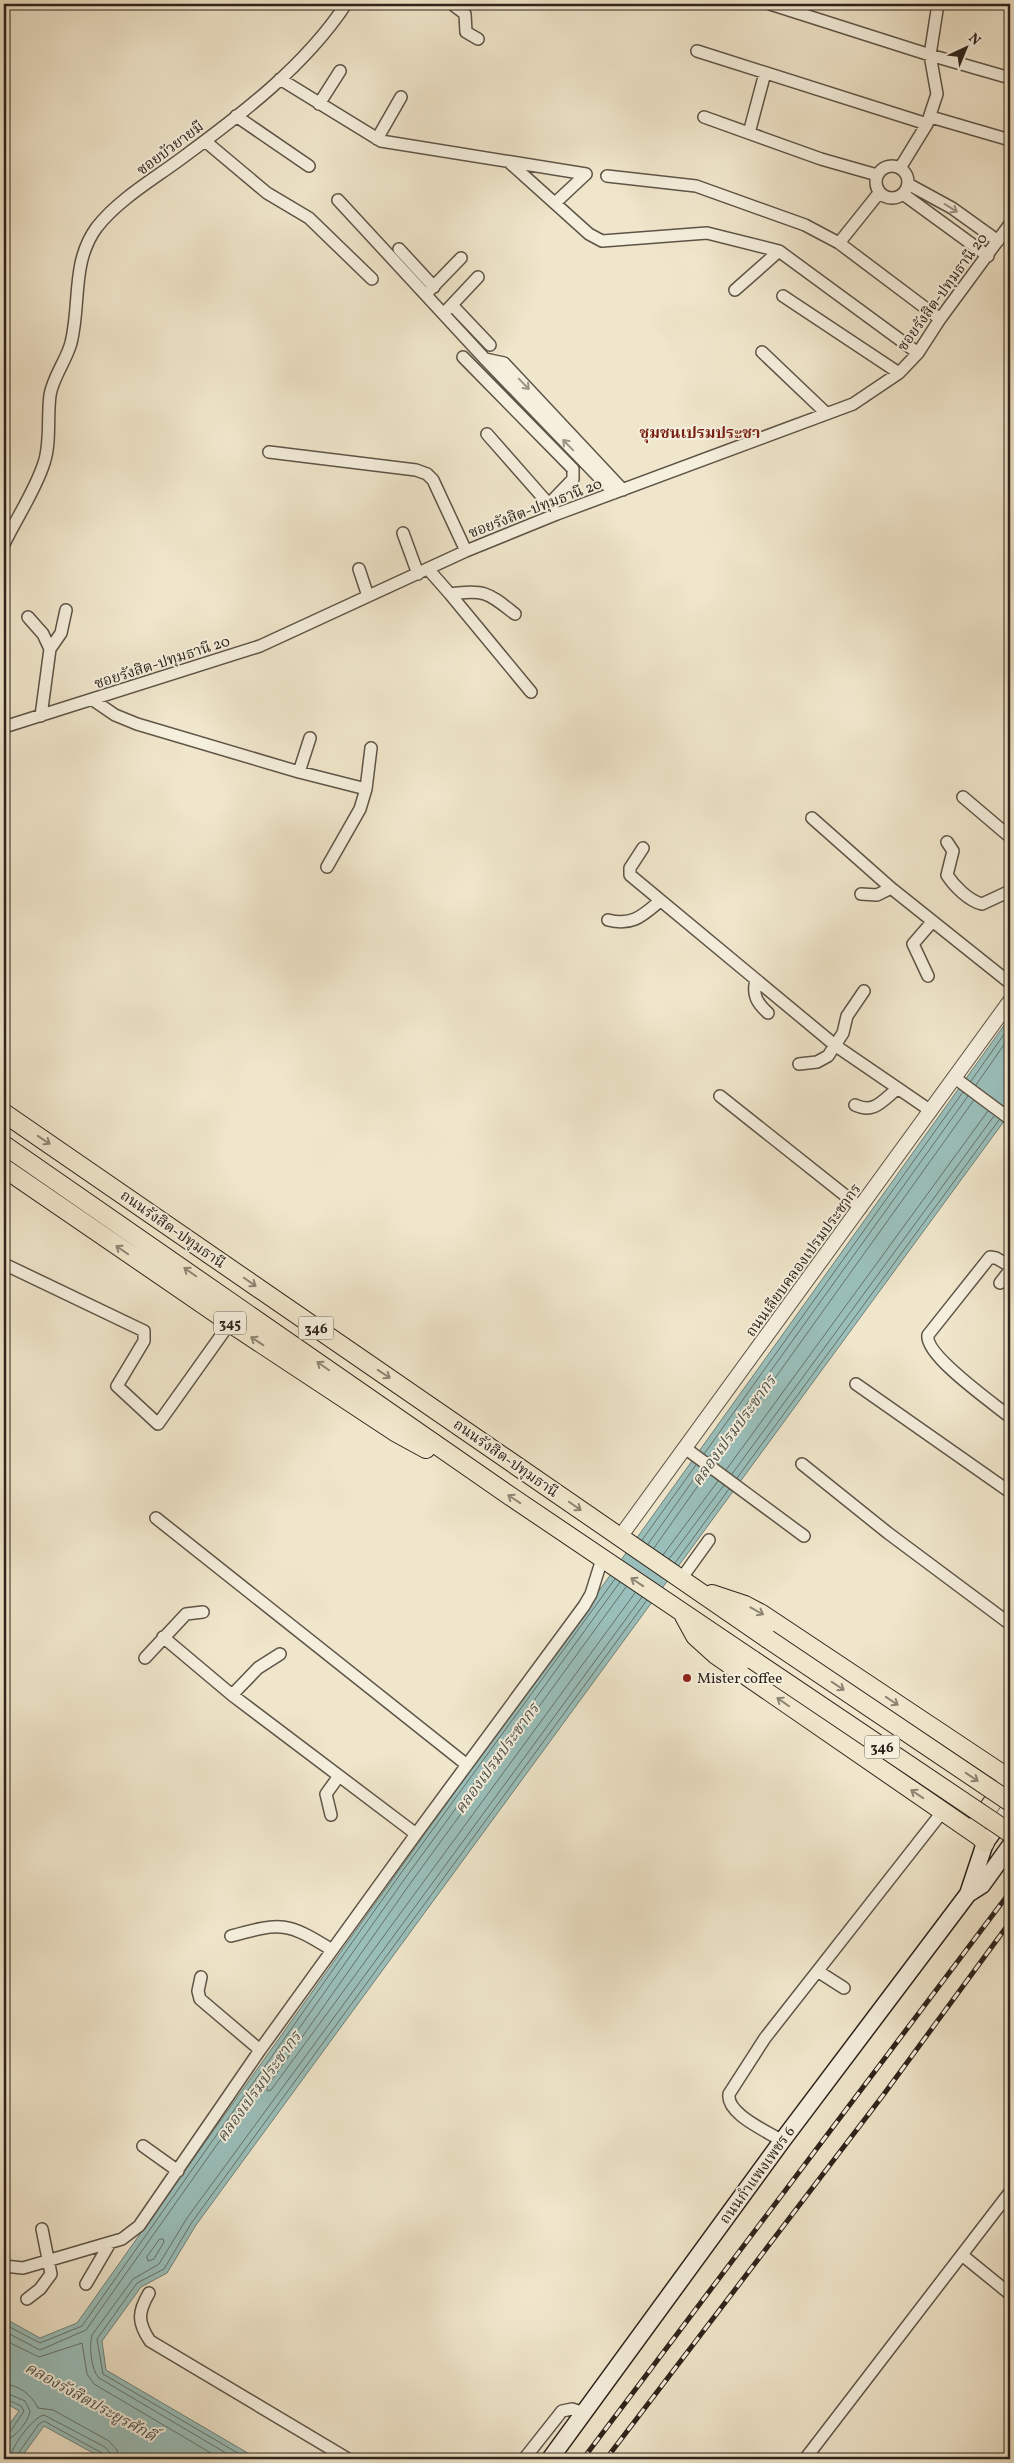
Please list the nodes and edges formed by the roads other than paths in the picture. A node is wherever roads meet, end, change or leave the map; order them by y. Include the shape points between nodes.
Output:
1 (346, 4) edge
2 (452, 4) edge
3 (770, 4) edge
4 (938, 4) edge
5 (478, 39) dead end
6 (697, 51) dead end
7 (930, 55) junction
8 (340, 71) dead end
9 (765, 73) junction
10 (1010, 78) edge
11 (280, 80) junction
12 (401, 97) dead end
13 (319, 104) junction
14 (236, 116) junction
15 (704, 117) dead end
16 (929, 121) junction
17 (749, 133) junction
18 (377, 139) junction
19 (1010, 140) edge
20 (205, 141) junction
21 (510, 163) junction
22 (309, 166) dead end
23 (900, 168) junction
24 (607, 176) dead end
25 (877, 176) junction
26 (906, 189) junction
27 (879, 193) junction
28 (338, 200) dead end
29 (555, 203) junction
30 (1010, 224) edge
31 (998, 242) junction
32 (839, 243) junction
33 (399, 249) dead end
34 (779, 251) junction
35 (988, 256) junction
36 (461, 258) dead end
37 (478, 277) dead end
38 (372, 279) dead end
39 (430, 290) junction
40 (735, 290) dead end
41 (783, 296) dead end
42 (452, 304) junction
43 (444, 313) junction
44 (940, 319) junction
45 (490, 345) dead end
46 (762, 352) dead end
47 (918, 353) junction
48 (463, 357) dead end
49 (899, 373) junction
50 (826, 413) junction
51 (487, 434) dead end
52 (269, 452) dead end
53 (618, 492) junction
54 (549, 504) junction
55 (557, 514) junction
56 (403, 533) dead end
57 (4, 544) edge
58 (466, 551) junction
59 (359, 569) dead end
60 (423, 571) junction
61 (450, 594) junction
62 (368, 596) junction
63 (66, 610) dead end
64 (515, 614) dead end
65 (28, 617) dead end
66 (50, 649) junction
67 (532, 692) dead end
68 (93, 700) junction
69 (41, 716) junction
70 (4, 727) edge
71 (310, 738) dead end
72 (371, 748) dead end
73 (299, 772) junction
74 (366, 789) junction
75 (963, 797) dead end
76 (812, 818) dead end
77 (1010, 837) edge
78 (947, 842) dead end
79 (642, 848) dead end
80 (327, 867) dead end
81 (891, 888) junction
82 (1010, 891) edge
83 (862, 894) dead end
84 (660, 901) junction
85 (608, 920) dead end
86 (932, 922) junction
87 (928, 976) dead end
88 (756, 980) junction
89 (1010, 983) edge
90 (864, 991) dead end
91 (1010, 1002) edge
92 (768, 1013) dead end
93 (836, 1046) junction
94 (799, 1064) dead end
95 (957, 1079) junction
96 (897, 1089) junction
97 (720, 1096) dead end
98 (855, 1105) dead end
99 (931, 1111) junction
100 (4, 1113) edge
101 (1010, 1119) edge
102 (4, 1145) edge
103 (4, 1168) edge
104 (861, 1208) junction
105 (4, 1264) edge
106 (1010, 1266) edge
107 (1010, 1270) edge
108 (1000, 1283) dead end
109 (230, 1323) junction
110 (856, 1384) dead end
111 (1010, 1417) edge
112 (686, 1450) junction
113 (463, 1464) junction
114 (802, 1464) dead end
115 (1010, 1492) edge
116 (156, 1518) dead end
117 (804, 1536) dead end
118 (624, 1540) junction
119 (709, 1540) dead end
120 (607, 1562) junction
121 (684, 1582) junction
122 (203, 1612) dead end
123 (682, 1613) junction
124 (1010, 1624) edge
125 (163, 1637) junction
126 (280, 1654) dead end
127 (145, 1658) dead end
128 (232, 1695) junction
129 (467, 1764) junction
130 (339, 1776) junction
131 (1010, 1779) edge
132 (1010, 1802) edge
133 (1010, 1808) edge
134 (943, 1811) junction
135 (330, 1815) dead end
136 (972, 1831) junction
137 (416, 1834) junction
138 (1010, 1834) edge
139 (985, 1843) junction
140 (1010, 1846) edge
141 (968, 1894) junction
142 (231, 1936) dead end
143 (332, 1950) junction
144 (819, 1972) junction
145 (201, 1977) dead end
146 (844, 1988) dead end
147 (260, 2050) junction
148 (782, 2141) junction
149 (143, 2146) dead end
150 (178, 2171) junction
151 (1010, 2192) edge
152 (42, 2229) dead end
153 (110, 2243) junction
154 (962, 2255) junction
155 (50, 2260) junction
156 (4, 2266) edge
157 (86, 2284) dead end
158 (149, 2293) dead end
159 (1010, 2294) edge
160 (26, 2299) dead end
161 (584, 2413) junction
162 (348, 2459) edge
163 (524, 2459) edge
164 (550, 2459) edge
165 (804, 2459) edge

1 - 11 street, ซอยบัวยายมี via 332,25
2 - 5 street via 464,14 466,32
3 - 7 street
4 - 7 street
6 - 9 street
7 - 10 street
7 - 16 street via 937,94
8 - 13 street
9 - 16 street
9 - 17 street
11 - 13 street
11 - 14 street, ซอยบัวยายมี
12 - 18 street
13 - 18 street
14 - 20 street, ซอยบัวยายมี
14 - 22 street
15 - 17 street
16 - 19 street
16 - 23 street
17 - 25 street
18 - 21 street
20 - 38 street via 258,186 309,218
20 - 57 street, ซอยบัวยายมี via 122,203 97,227 80,259 70,346 50,393 44,463
21 - 29 street
21 - 29 street via 586,174
23 - 25 street via 887,166
23 - 26 street via 906,175
24 - 32 street via 696,186 805,225
25 - 27 street
26 - 27 street via 891,199
26 -> 31 street via 952,208
26 - 35 street
27 - 32 street
28 - 39 street
29 - 34 street via 589,234 602,241 707,233
30 - 31 street, ซอยรังสิต-ปทุมธานี 20
31 - 35 street, ซอยรังสิต-ปทุมธานี 20
32 - 44 street
33 - 39 street
34 - 40 street
34 - 47 street
35 - 44 street, ซอยรังสิต-ปทุมธานี 20
36 - 39 street
37 - 42 street
39 - 43 street
41 - 49 street
42 - 43 street
42 - 45 street
43 - 53 street via 485,359 504,363 535,403
44 - 47 street, ซอยรังสิต-ปทุมธานี 20
46 - 50 street
47 - 49 street, ซอยรังสิต-ปทุมธานี 20
48 - 54 street via 573,470 573,478
49 - 50 street, ซอยรังสิต-ปทุมธานี 20 via 853,404
50 - 53 street, ซอยรังสิต-ปทุมธานี 20
51 - 54 street
52 - 58 street via 427,474 439,490
53 - 55 street, ซอยรังสิต-ปทุมธานี 20
54 - 55 street
55 - 58 street, ซอยรังสิต-ปทุมธานี 20
56 - 60 street
58 - 60 street, ซอยรังสิต-ปทุมธานี 20
59 - 62 street
60 - 61 street
60 - 62 street, ซอยรังสิต-ปทุมธานี 20
61 - 64 street via 483,592
61 - 67 street
62 - 68 street, ซอยรังสิต-ปทุมธานี 20 via 260,646
63 - 66 street via 61,633
65 - 66 street via 43,634
66 - 69 street
68 - 69 street, ซอยรังสิต-ปทุมธานี 20
68 - 73 street via 125,720
69 - 70 street, ซอยรังสิต-ปทุมธานี 20
71 - 73 street
72 - 74 street
73 - 74 street
74 - 80 street via 360,810
75 - 77 street
76 - 81 street
78 - 82 street via 953,851 947,875 976,902 982,904
79 - 84 street via 629,872
81 - 83 street via 877,895
81 - 86 street
84 - 85 street via 633,921
84 - 88 street
86 - 87 street via 913,944
86 - 89 street
88 - 92 street via 754,997
88 - 93 street
90 - 93 street via 847,1016
91 - 95 street, ถนนเลียบคลองเปรมประชากร
93 - 94 street via 822,1060
93 - 96 street
95 - 99 street, ถนนเลียบคลองเปรมประชากร
95 - 101 street
96 - 98 street via 873,1108
96 - 99 street
97 - 104 street
99 - 104 street, ถนนเลียบคลองเปรมประชากร
100 -> 118 main road, ถนนรังสิต-ปทุมธานี / 346
113 -> 102 main road, ถนนรังสิต-ปทุมธานี / 346
109 -> 103 main road, 345
104 - 112 street, ถนนเลียบคลองเปรมประชากร
105 - 109 street via 144,1331 144,1340 117,1386 158,1424
106 - 111 street via 990,1257 927,1339 930,1348 947,1366
107 - 108 street
113 -> 109 main road, 345 via 414,1444
110 - 115 street
112 - 117 street
112 - 118 street, ถนนเลียบคลองเปรมประชากร
120 -> 113 main road, ถนนรังสิต-ปทุมธานี / 346
114 - 124 street
116 - 129 street
118 - 121 main road, ถนนรังสิต-ปทุมธานี / 346
119 - 121 street
123 -> 120 main road, ถนนรังสิต-ปทุมธานี / 346
120 - 129 street via 584,1606
121 -> 131 main road via 745,1604 762,1614
121 -> 132 main road, ถนนรังสิต-ปทุมธานี / 346, bridge
122 - 125 street via 186,1614
134 -> 123 main road via 716,1655 695,1636
123 - 138 main road, ถนนรังสิต-ปทุมธานี / 346, bridge
125 - 127 street
125 - 128 street
126 - 128 street via 258,1668
128 - 130 street
129 - 137 street
130 - 135 street via 326,1794
130 - 137 street
131 - 136 main road
133 - 139 main road, ถนนกำแพงเพชร 6
134 - 136 main road
134 - 144 street
136 - 139 main road
137 - 143 street
139 - 141 main road, ถนนกำแพงเพชร 6
140 - 141 main road, ถนนกำแพงเพชร 6 via 982,1885
141 - 148 main road, ถนนกำแพงเพชร 6
142 - 143 street via 274,1925 286,1926
143 - 147 street
144 - 146 street
144 - 148 street via 765,2038 728,2094 729,2103 736,2112
145 - 147 street via 200,1999
147 - 150 street
148 - 161 main road, ถนนกำแพงเพชร 6
149 - 150 street
150 - 153 street via 139,2226 131,2234
151 - 154 street
152 - 155 street
153 - 155 street
153 - 157 street
154 - 159 street
154 - 165 street
155 - 156 street via 23,2268
155 - 160 street via 48,2281
158 - 162 street via 140,2308 140,2317 150,2341
161 - 163 street via 572,2409 562,2411
161 - 164 main road, ถนนกำแพงเพชร 6

